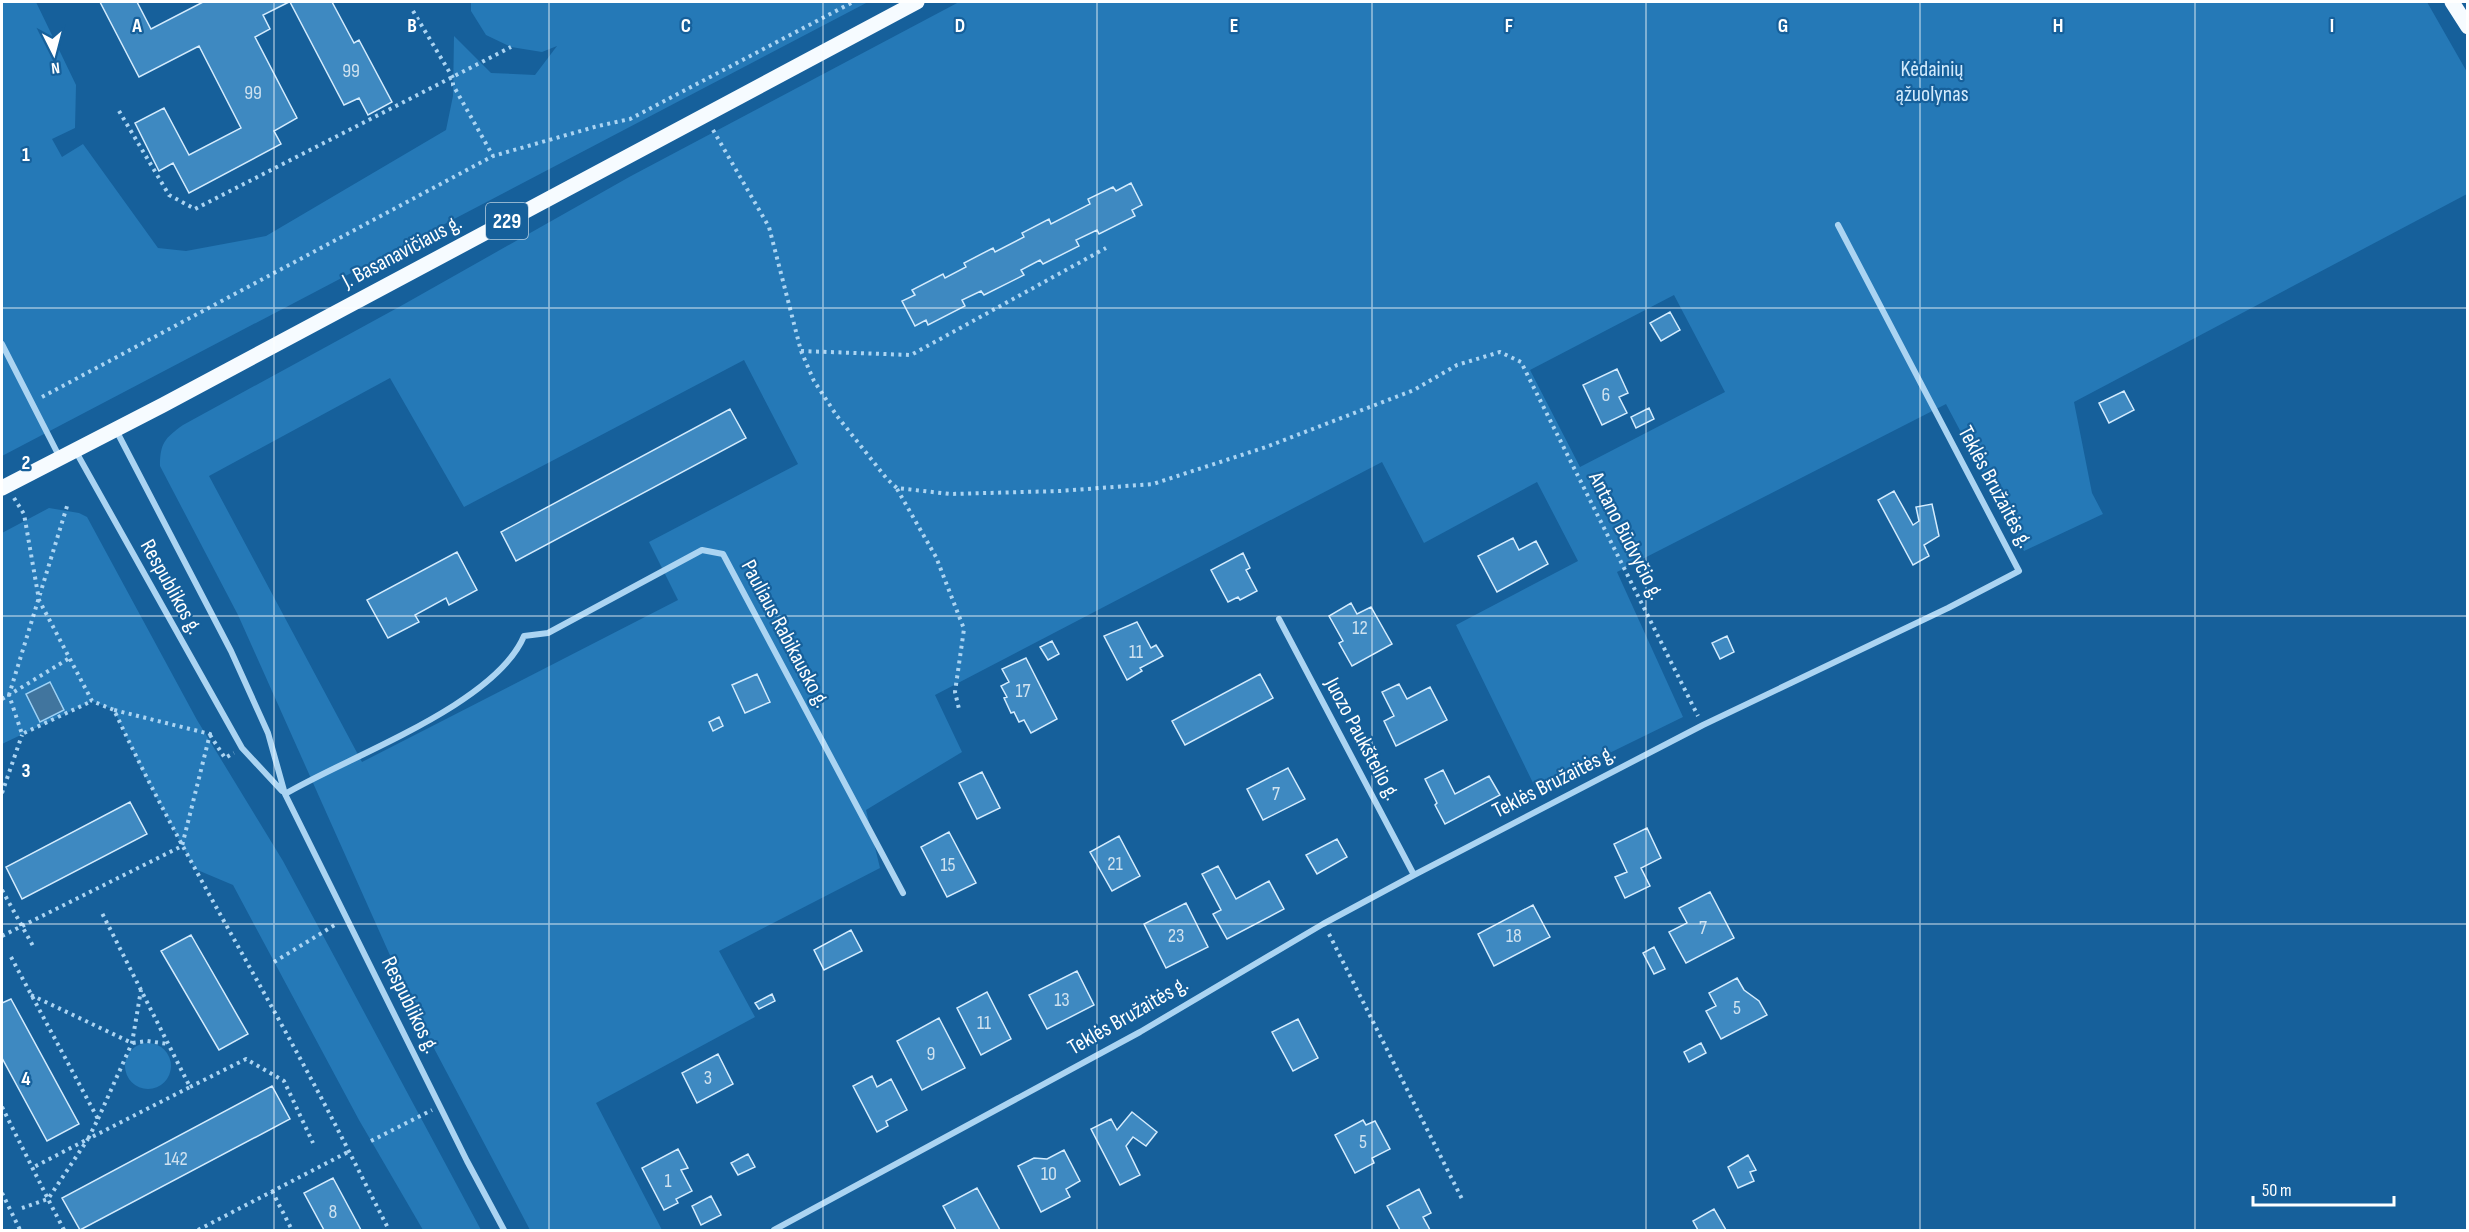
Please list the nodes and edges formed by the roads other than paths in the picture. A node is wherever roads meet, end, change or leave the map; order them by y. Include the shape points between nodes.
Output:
1 (917, 2) edge
2 (2452, 2) edge
3 (2468, 27) edge
4 (1838, 225) dead end
5 (2, 344) edge
6 (116, 429) junction
7 (75, 450) junction
8 (61, 458) junction
9 (2, 488) edge
10 (1279, 619) dead end
11 (285, 794) junction
12 (1414, 875) junction
13 (903, 893) dead end
14 (504, 1230) edge
15 (774, 1230) edge

1 - 6 main road, J. Basanavičiaus g. / 229
2 - 3 main road
4 - 12 street, Teklės Bružaitės g. via 2019,571 1702,725
5 - 8 street
6 - 7 main road, J. Basanavičiaus g. / 229
6 - 11 street, Respublikos g. via 236,662 268,734
7 - 8 main road, J. Basanavičiaus g. / 229
7 - 11 street, Respublikos g. via 242,748
8 - 9 main road, J. Basanavičiaus g. / 229
10 - 12 street, Juozo Paukštelio g.
11 - 13 street, Pauliaus Rabikausko g. via 427,722 495,676 524,636 548,633 702,550 723,554
11 - 14 street, Respublikos g.
12 - 15 street, Teklės Bružaitės g. via 1140,1032

